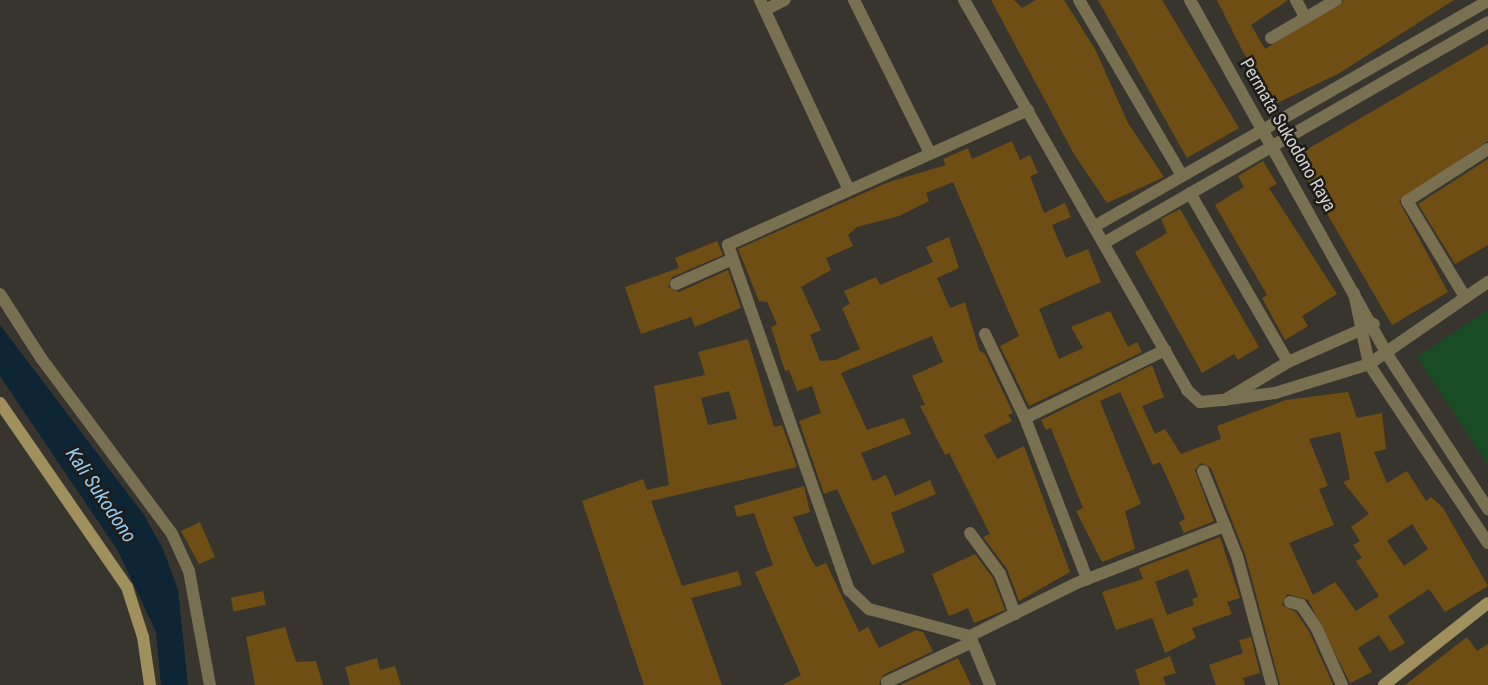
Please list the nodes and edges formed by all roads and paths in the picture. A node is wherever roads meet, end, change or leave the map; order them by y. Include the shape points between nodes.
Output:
1 (785, 0) edge
2 (854, 0) edge
3 (964, 0) edge
4 (1079, 0) edge
5 (1190, 0) edge
6 (1296, 0) edge
7 (1336, 0) edge
8 (1488, 1) edge
9 (763, 5) edge
10 (1305, 17) junction
11 (1488, 22) edge
12 (1271, 38) dead end
13 (1029, 110) junction
14 (1264, 126) junction
15 (1273, 143) junction
16 (1488, 149) edge
17 (930, 153) junction
18 (1181, 174) junction
19 (848, 188) junction
20 (1190, 193) junction
21 (1095, 226) junction
22 (1104, 243) junction
23 (733, 259) junction
24 (1488, 282) edge
25 (676, 284) dead end
26 (1354, 288) junction
27 (0, 294) edge
28 (1465, 297) junction
29 (1374, 324) junction
30 (1358, 331) junction
31 (985, 334) dead end
32 (1165, 350) junction
33 (1385, 351) junction
34 (1288, 362) junction
35 (1369, 364) junction
36 (1225, 400) junction
37 (0, 403) edge
38 (1025, 418) junction
39 (1446, 443) junction
40 (1429, 453) junction
41 (1203, 471) dead end
42 (1488, 509) edge
43 (1225, 526) junction
44 (970, 533) dead end
45 (1488, 543) edge
46 (1087, 579) junction
47 (1290, 602) dead end
48 (1488, 603) edge
49 (1015, 614) junction
50 (971, 639) junction
51 (887, 682) dead end
52 (150, 685) edge
53 (210, 685) edge
54 (990, 685) edge
55 (1272, 685) edge
56 (1342, 685) edge
57 (1384, 685) edge

1 - 9 street
2 - 17 street
3 - 13 street
4 - 18 street
5 - 14 street, Permata Sukodono Raya
6 - 10 street
7 - 10 street
8 - 14 street
9 - 19 street
10 - 12 street
11 - 15 street
13 - 17 street
13 - 21 street
14 - 15 street, Permata Sukodono Raya
14 - 18 street
15 - 20 street
15 - 26 street, Permata Sukodono Raya
16 - 28 street via 1407,201
17 - 19 street
18 - 21 street
19 - 23 street via 732,240 728,245
20 - 22 street
20 - 34 street
21 - 22 street
22 - 32 street
23 - 25 street
23 - 50 street via 849,590 869,609
24 - 28 street
26 - 29 street, Permata Sukodono Raya
26 - 30 street, Permata Sukodono Raya
27 - 53 street via 41,358 172,534 191,582
28 - 33 street
29 - 30 street
29 - 33 street, Permata Sukodono Raya
30 - 34 street
30 - 35 street, Permata Sukodono Raya
31 - 38 street
32 - 36 street via 1200,402
32 - 38 street
33 - 35 street
33 - 39 street, Permata Sukodono Raya
34 - 36 street
35 - 36 street via 1275,393
35 - 40 street, Permata Sukodono Raya
37 - 52 main road via 127,587 143,637
38 - 46 street
39 - 40 street
39 - 42 street, Permata Sukodono Raya
40 - 45 street, Permata Sukodono Raya
41 - 43 street
43 - 46 street
43 - 55 street
44 - 49 street via 1000,574
46 - 49 street
47 - 56 street via 1301,605 1317,629
48 - 57 main road
49 - 50 street
50 - 51 street
50 - 54 street

